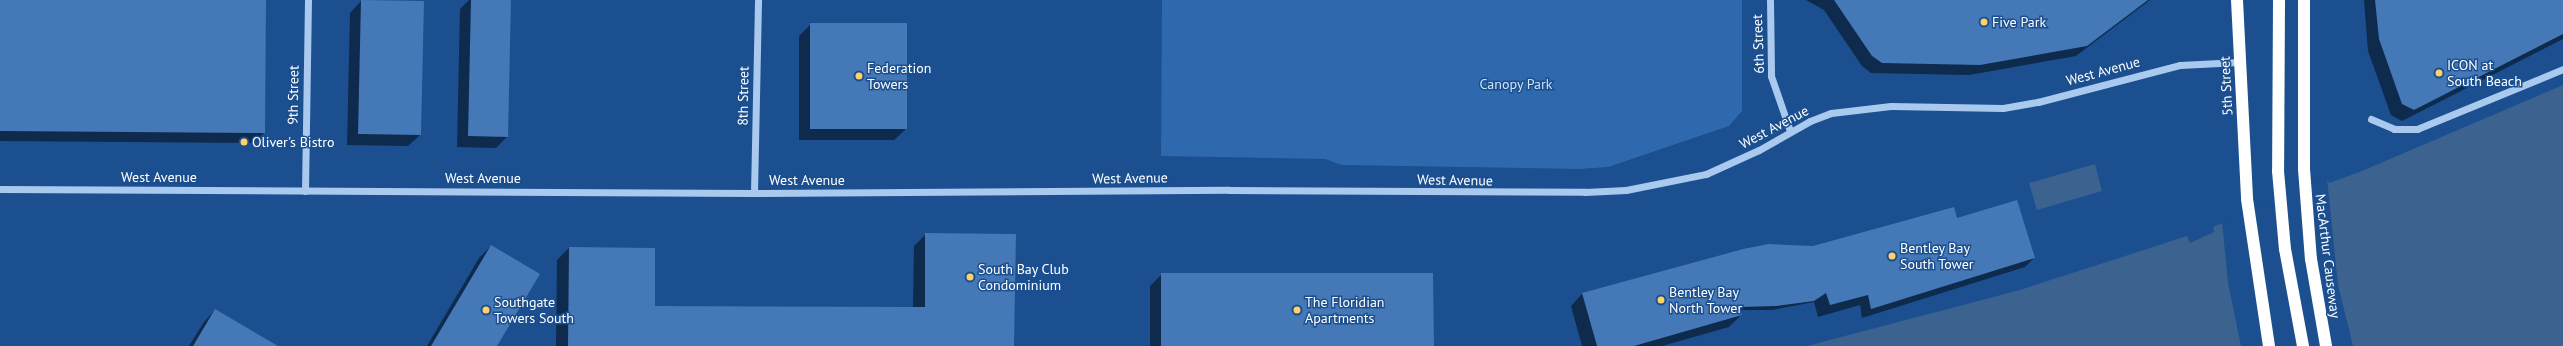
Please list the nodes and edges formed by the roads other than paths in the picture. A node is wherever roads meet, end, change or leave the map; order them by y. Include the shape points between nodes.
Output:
1 (308, 0) edge
2 (758, 0) edge
3 (1770, 0) edge
4 (2237, 0) edge
5 (2279, 0) edge
6 (2304, 0) edge
7 (2239, 62) junction
8 (2563, 69) edge
9 (2371, 119) dead end
10 (1790, 132) junction
11 (0, 189) edge
12 (305, 191) junction
13 (754, 193) junction
14 (2268, 346) edge
15 (2303, 346) edge
16 (2326, 346) edge

1 - 12 street, 9th Street
2 - 13 street, 8th Street
3 - 10 street, 6th Street via 1771,76
4 - 7 highway, 5th Street
5 - 15 highway via 2278,171 2285,249
6 - 16 highway, MacArthur Causeway via 2304,169 2311,259
7 - 10 street, West Avenue via 2180,66 2038,102 2003,108 1857,108 1824,116
7 - 14 highway, 5th Street via 2252,245
8 - 9 street via 2417,129 2394,128
10 - 13 street, West Avenue via 1759,150 1706,174 1626,190 1512,194 1258,190
11 - 12 street, West Avenue
12 - 13 street, West Avenue

